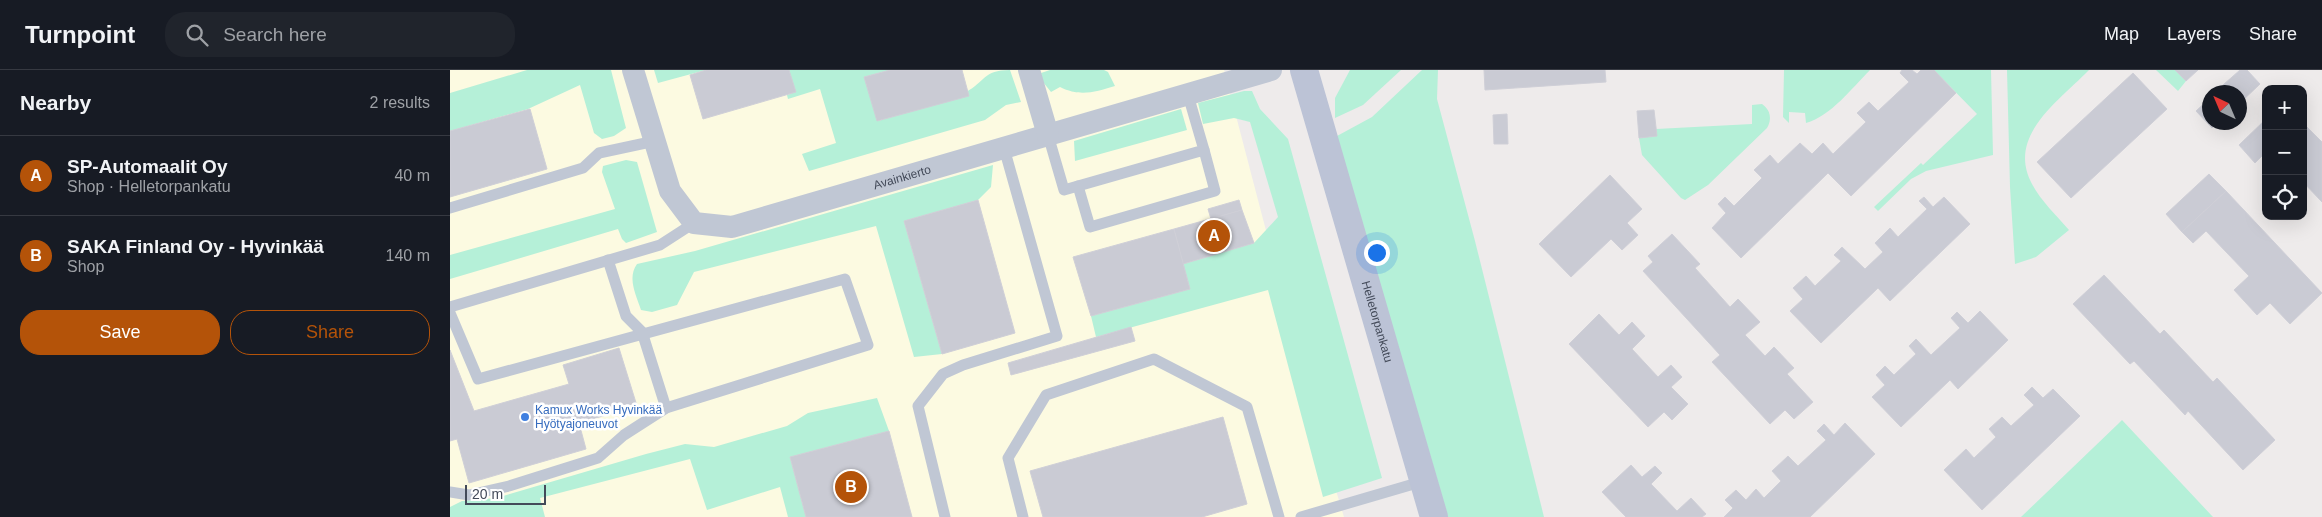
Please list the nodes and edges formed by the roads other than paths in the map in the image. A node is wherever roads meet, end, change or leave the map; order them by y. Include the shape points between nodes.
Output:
1 (633, 70) edge
2 (1029, 70) edge
3 (1271, 70) edge
4 (1304, 70) edge
5 (1188, 95) junction
6 (1048, 135) junction
7 (655, 140) junction
8 (1004, 148) junction
9 (1204, 150) junction
10 (1078, 186) junction
11 (450, 208) edge
12 (694, 224) junction
13 (608, 260) junction
14 (450, 307) edge
15 (450, 313) edge
16 (642, 332) junction
17 (666, 408) junction
18 (1424, 482) junction
19 (450, 492) edge
20 (945, 517) edge
21 (1023, 517) edge
22 (1279, 517) edge
23 (1300, 517) edge
24 (1434, 517) edge

1 - 7 street
2 - 6 street
3 - 5 street, Avainkierto
4 - 18 street, Helletorpankatu
5 - 6 street, Avainkierto
5 - 9 lane
6 - 8 street, Avainkierto
6 - 10 lane via 1064,190
7 - 11 lane via 599,153 583,168
7 - 12 street via 670,191
8 - 12 street, Avainkierto via 732,227
8 - 20 lane via 1057,336 943,374 918,406
9 - 10 lane
9 - 10 lane via 1215,191 1090,227
12 - 13 lane via 660,245
13 - 14 lane
13 - 16 lane via 626,316
15 - 16 lane via 478,379
16 - 17 lane
16 - 17 lane via 845,279 868,345
17 - 19 lane via 624,435 598,458 469,495
18 - 23 lane
18 - 24 street, Helletorpankatu
21 - 22 lane via 1008,458 1046,395 1154,359 1247,407

